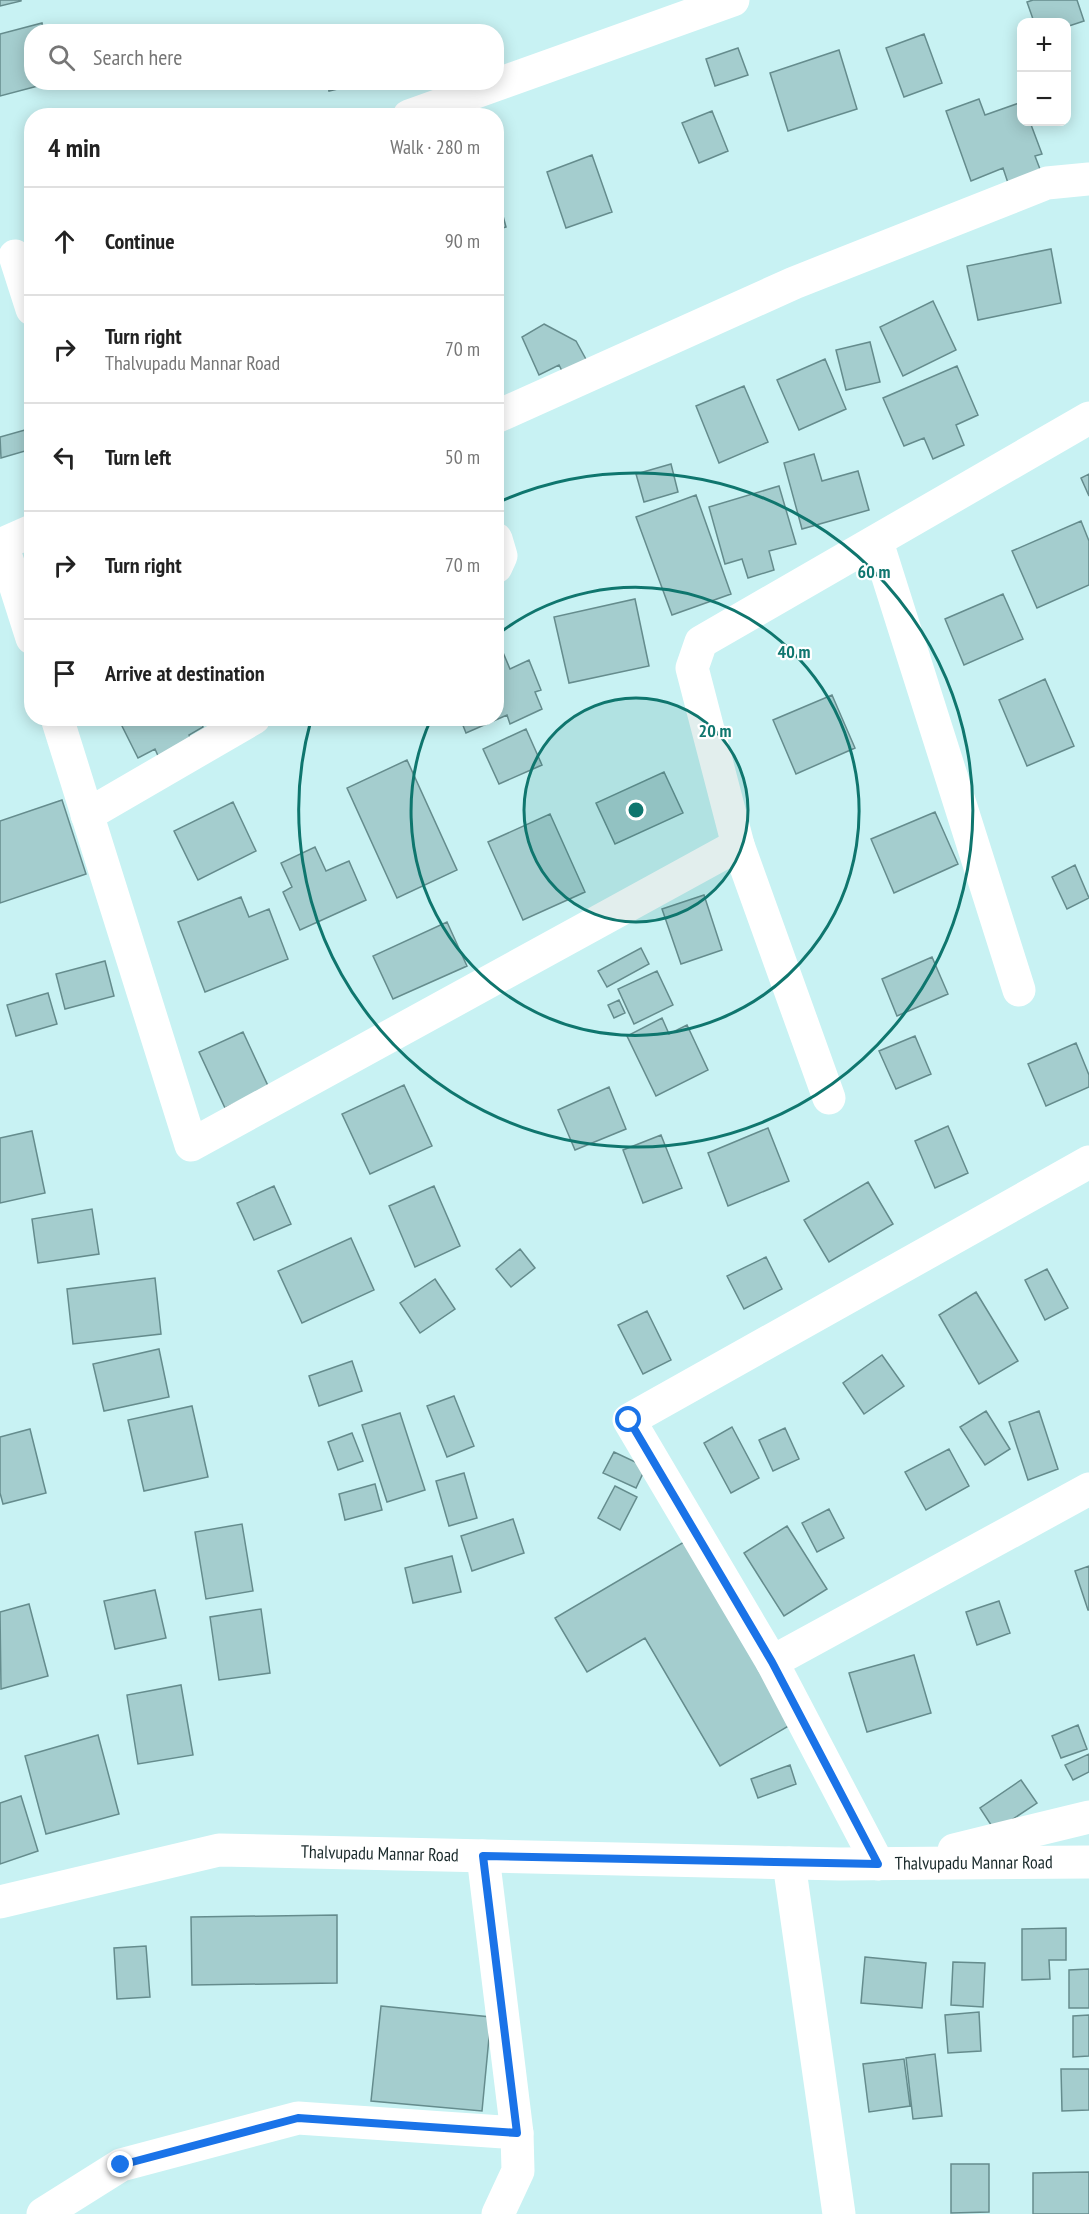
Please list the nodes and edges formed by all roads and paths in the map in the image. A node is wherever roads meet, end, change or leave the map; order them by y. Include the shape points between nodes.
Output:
1 (733, 0) edge
2 (504, 82) edge
3 (482, 90) edge
4 (431, 108) edge
5 (1089, 178) edge
6 (15, 256) edge
7 (24, 284) edge
8 (504, 413) edge
9 (1089, 418) edge
10 (24, 534) edge
11 (877, 542) junction
12 (1, 544) edge
13 (24, 611) edge
14 (59, 726) edge
15 (240, 726) edge
16 (87, 815) junction
17 (738, 845) junction
18 (1019, 990) dead end
19 (829, 1098) dead end
20 (1089, 1162) edge
21 (1089, 1489) edge
22 (772, 1662) junction
23 (1089, 1817) edge
24 (483, 1856) junction
25 (1089, 1862) edge
26 (789, 1863) junction
27 (889, 1864) junction
28 (0, 1902) edge
29 (517, 2133) junction
30 (43, 2214) edge
31 (498, 2214) edge
32 (839, 2214) edge

1 - 2 street
3 - 4 street
5 - 8 street via 1047,183 794,283
6 - 7 street
9 - 11 street
10 - 12 street
11 - 17 street via 701,642 692,668
11 - 18 street
12 - 13 street
14 - 16 street
15 - 16 street
16 - 17 street via 191,1145
17 - 19 street
20 - 22 street via 629,1420
21 - 22 street
22 - 27 street
23 - 27 street
24 - 26 street, Thalvupadu Mannar Road
24 - 28 street, Thalvupadu Mannar Road via 219,1850
24 - 29 street
25 - 27 street, Thalvupadu Mannar Road
26 - 27 street, Thalvupadu Mannar Road
26 - 32 street
29 - 30 street via 298,2118 121,2165
29 - 31 street via 518,2171

